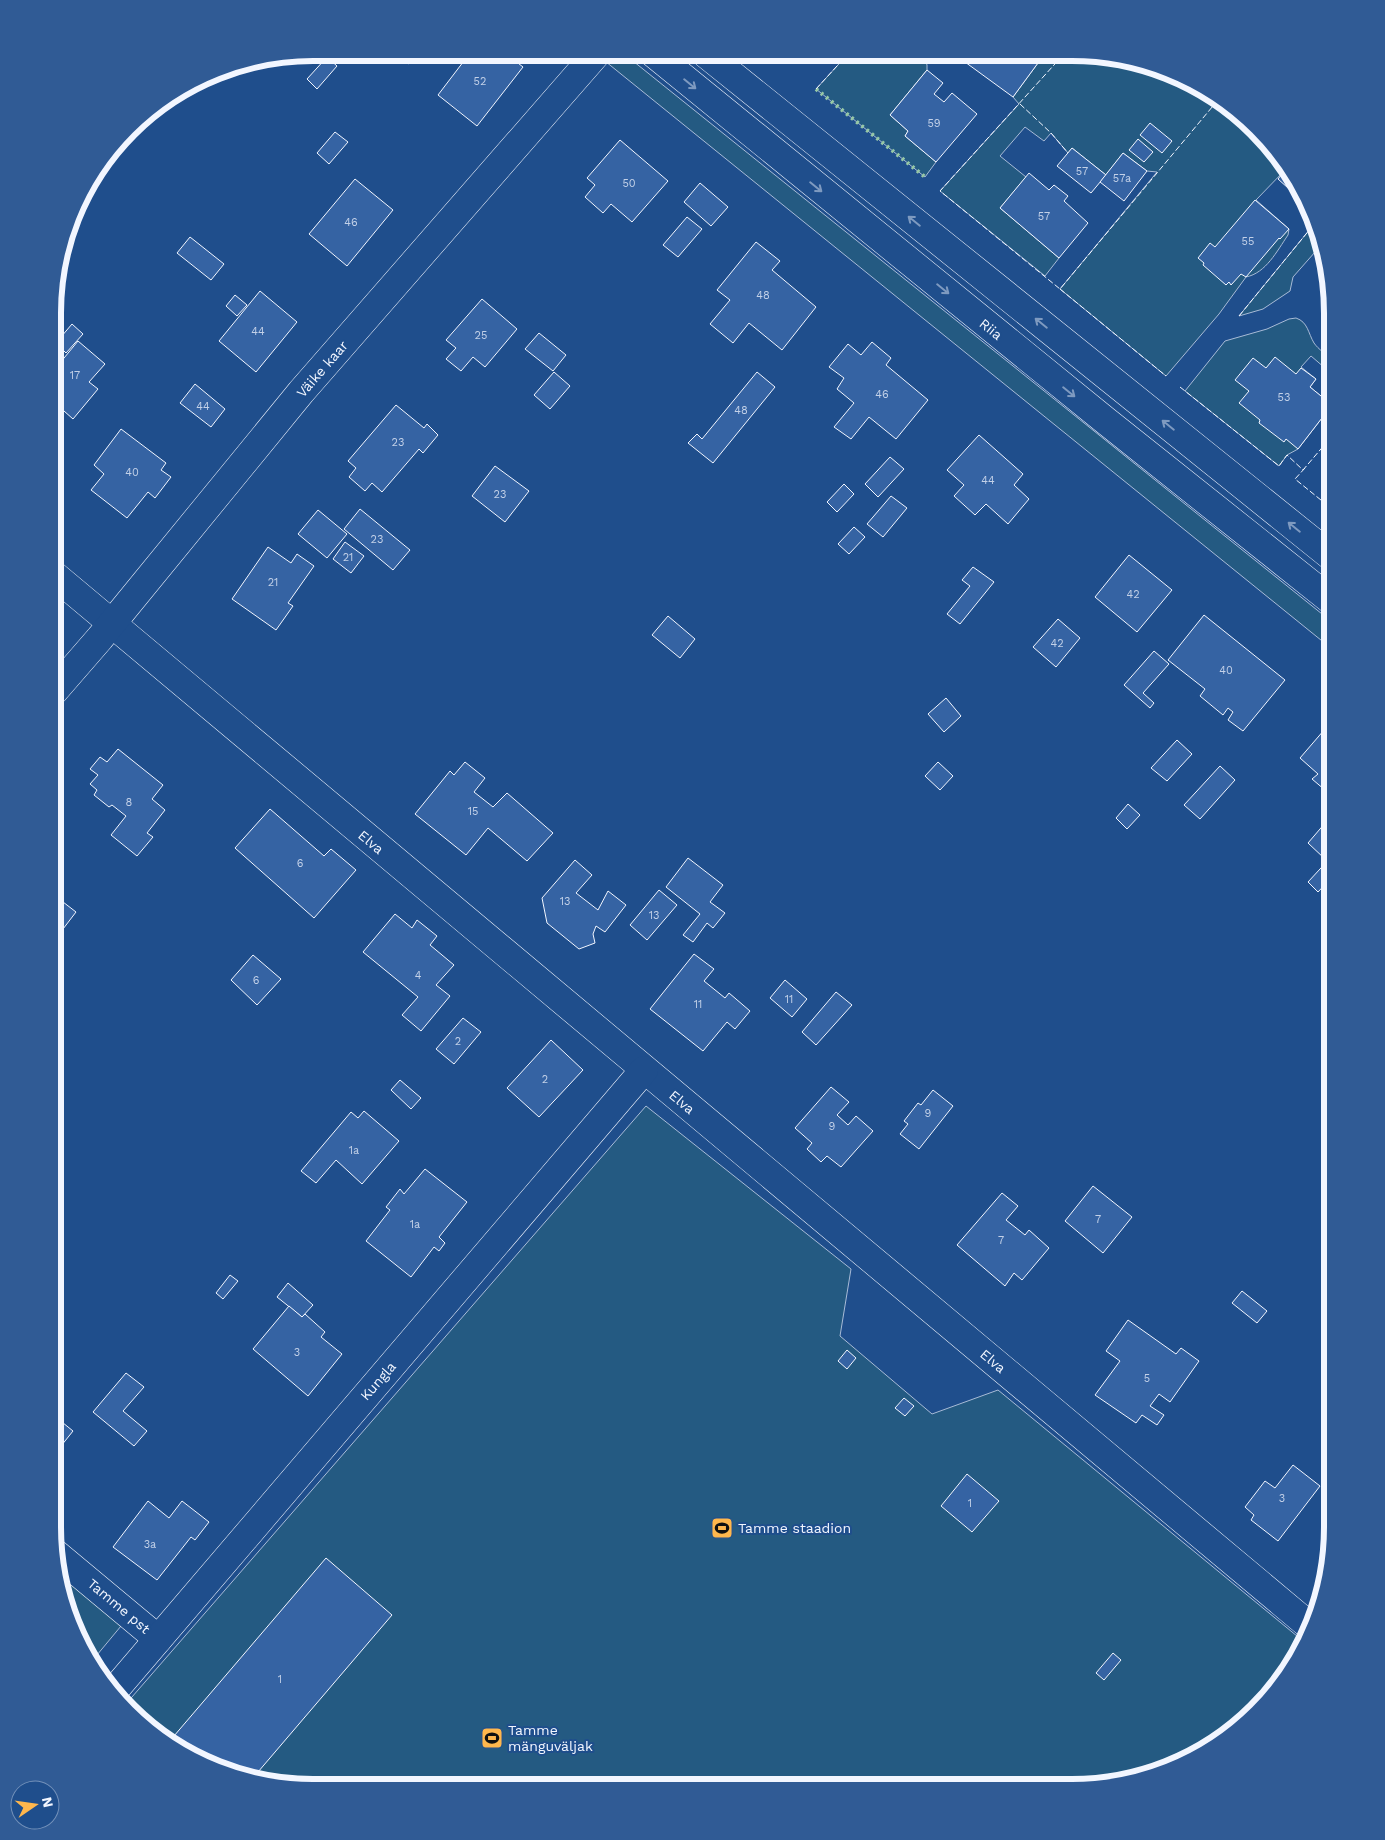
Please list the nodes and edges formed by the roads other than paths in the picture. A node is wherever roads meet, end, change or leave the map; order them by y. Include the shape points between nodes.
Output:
1 (590, 61) edge
2 (662, 61) edge
3 (715, 61) edge
4 (1324, 551) edge
5 (61, 581) edge
6 (1324, 595) edge
7 (111, 624) junction
8 (61, 683) edge
9 (644, 1070) junction
10 (63, 1560) edge
11 (1305, 1623) edge
12 (158, 1639) junction
13 (118, 1686) edge

1 - 7 main road, Väike kaar via 301,392
2 -> 6 main road, Riia
4 -> 3 main road
5 - 7 main road, Elva
7 - 8 main road, Väike kaar
7 - 9 main road, Elva
9 - 11 main road, Elva
9 - 12 main road, Kungla
10 - 12 main road, Tamme pst
12 - 13 main road, Kungla

